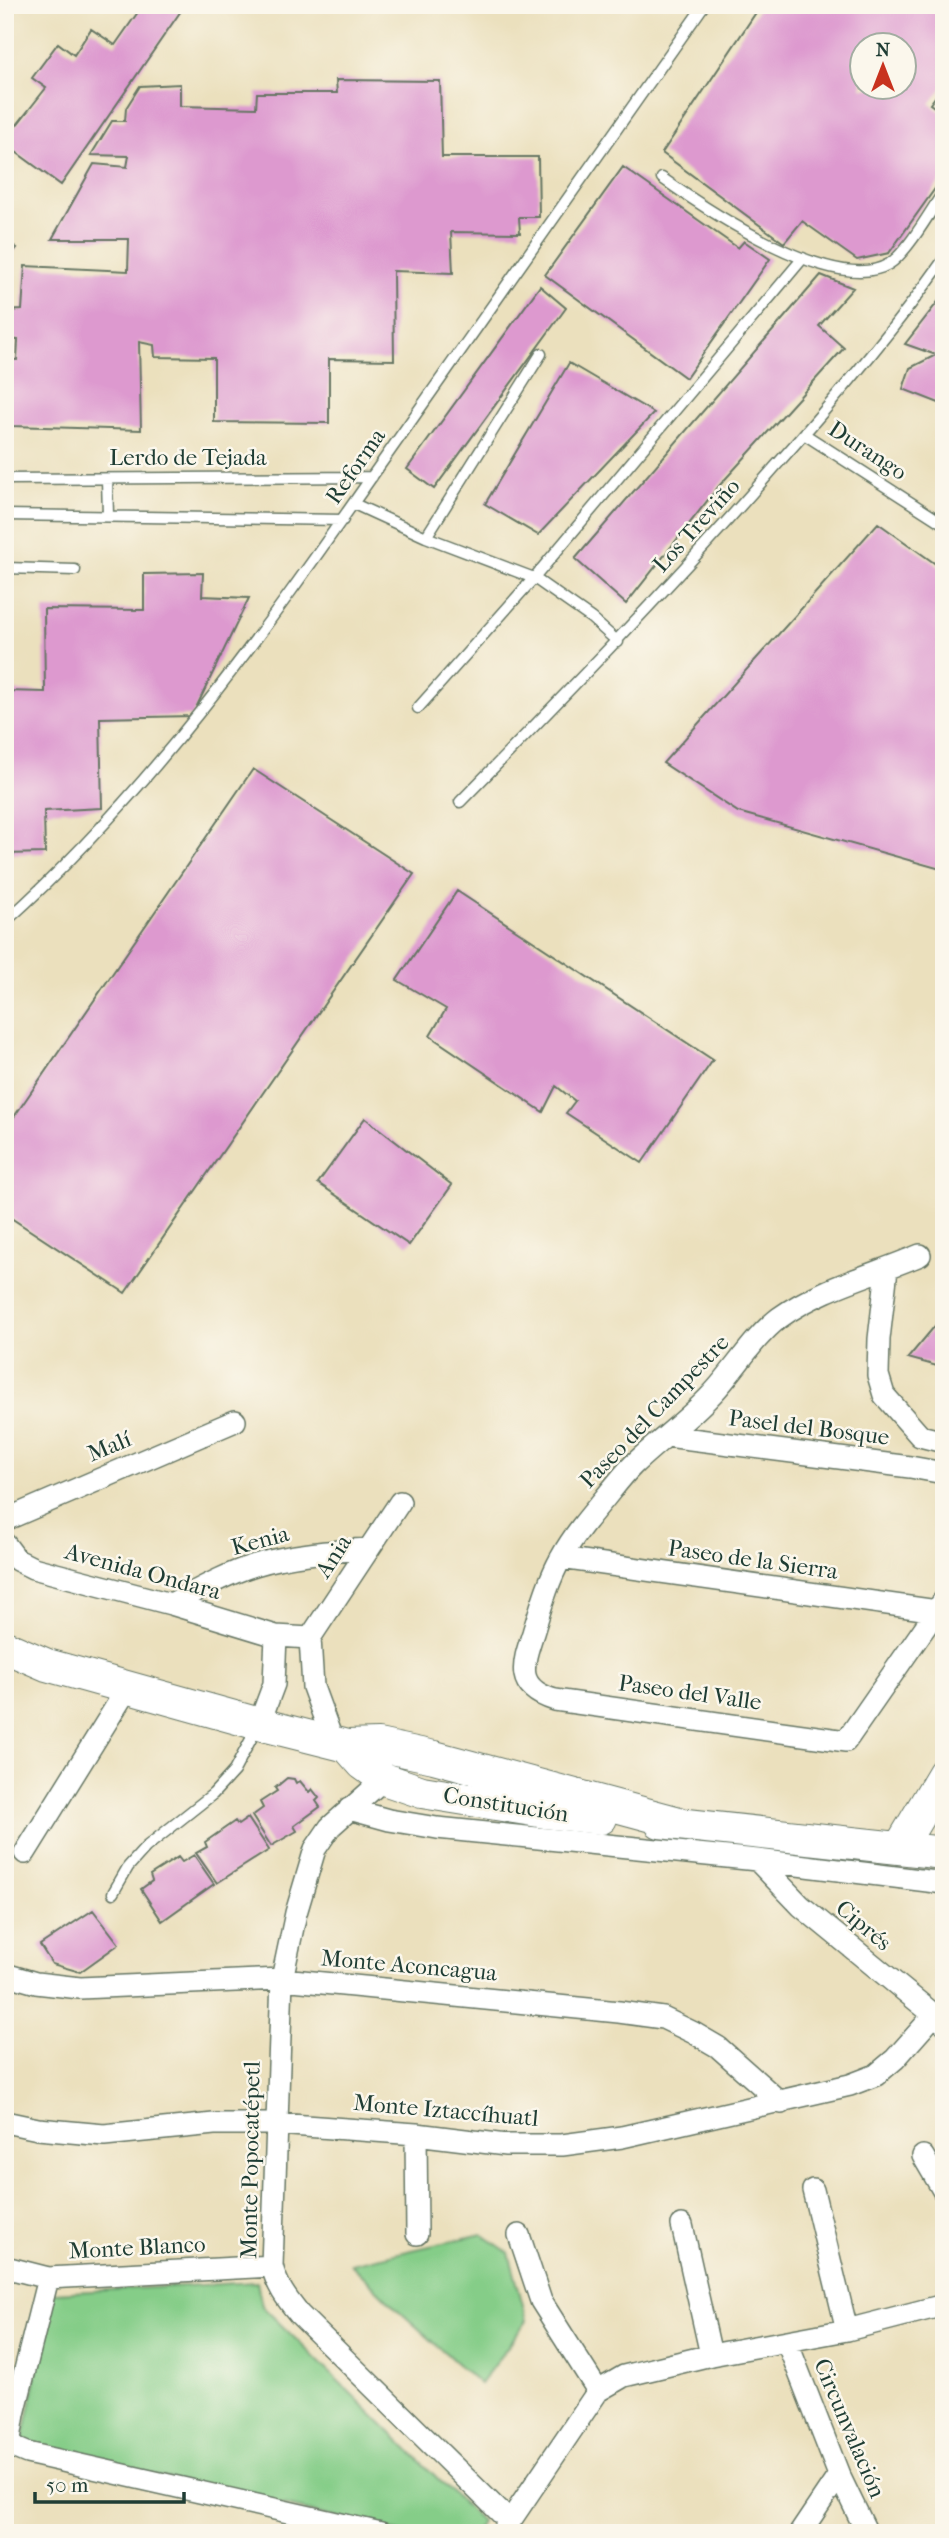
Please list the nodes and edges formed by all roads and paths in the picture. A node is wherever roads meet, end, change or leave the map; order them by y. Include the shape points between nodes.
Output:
1 (704, 5) edge
2 (662, 178) dead end
3 (944, 191) edge
4 (803, 258) junction
5 (944, 259) edge
6 (541, 354) dead end
7 (804, 434) junction
8 (372, 477) junction
9 (5, 479) edge
10 (107, 479) junction
11 (354, 504) junction
12 (5, 515) edge
13 (108, 515) junction
14 (343, 520) junction
15 (944, 524) edge
16 (426, 537) junction
17 (5, 568) edge
18 (75, 570) dead end
19 (534, 578) junction
20 (618, 642) junction
21 (418, 708) dead end
22 (460, 802) dead end
23 (5, 922) edge
24 (920, 1255) dead end
25 (887, 1269) junction
26 (234, 1421) dead end
27 (667, 1436) junction
28 (920, 1436) junction
29 (944, 1442) edge
30 (910, 1466) junction
31 (944, 1473) edge
32 (400, 1502) dead end
33 (5, 1520) edge
34 (5, 1544) edge
35 (369, 1549) junction
36 (561, 1558) junction
37 (171, 1604) junction
38 (940, 1606) edge
39 (276, 1636) junction
40 (310, 1638) junction
41 (5, 1647) edge
42 (47, 1665) junction
43 (5, 1668) edge
44 (274, 1684) junction
45 (313, 1687) junction
46 (529, 1687) joint
47 (127, 1689) junction
48 (259, 1724) junction
49 (340, 1744) junction
50 (944, 1773) edge
51 (384, 1779) junction
52 (349, 1808) junction
53 (680, 1823) junction
54 (900, 1847) junction
55 (25, 1853) dead end
56 (944, 1853) edge
57 (757, 1860) junction
58 (886, 1875) junction
59 (944, 1883) edge
60 (114, 1893) dead end
61 (5, 1975) edge
62 (282, 1979) junction
63 (939, 2019) edge
64 (781, 2103) junction
65 (5, 2122) edge
66 (277, 2124) junction
67 (416, 2134) junction
68 (923, 2156) dead end
69 (813, 2190) dead end
70 (944, 2192) edge
71 (682, 2225) dead end
72 (417, 2234) dead end
73 (519, 2235) dead end
74 (272, 2266) junction
75 (5, 2267) edge
76 (48, 2278) junction
77 (944, 2305) edge
78 (847, 2330) junction
79 (787, 2342) junction
80 (711, 2355) junction
81 (598, 2391) junction
82 (10, 2413) edge
83 (839, 2475) junction
84 (506, 2527) edge
85 (381, 2533) edge
86 (800, 2533) edge
87 (867, 2533) edge

1 - 8 lane, Reforma
2 - 4 lane via 754,237
3 - 4 lane via 892,262 876,270 856,272
4 - 19 lane
5 - 7 lane, Los Treviño
6 - 16 lane
7 - 15 lane, Durango
7 - 20 lane, Los Treviño
8 - 10 lane, Lerdo de Tejada
8 - 11 lane, Reforma
9 - 10 lane, Lerdo de Tejada
10 - 13 lane
11 - 14 lane, Reforma
11 - 16 lane
12 - 13 lane
13 - 14 lane
14 - 23 lane, Reforma via 148,777
16 - 19 lane
17 - 18 lane
19 - 20 lane
19 - 21 lane
20 - 22 lane, Los Treviño
24 - 25 street, Paseo del Campestre
25 - 27 street, Paseo del Campestre via 836,1287 776,1320 711,1395
25 - 28 street via 878,1375 884,1395
26 - 33 street, Malí
27 - 30 street, Pasel del Bosque
27 - 36 street, Paseo del Campestre via 631,1466
28 - 29 street
28 - 30 street
30 - 31 street, Pasel del Bosque
32 - 35 street, Ania
34 - 37 street, Avenida Ondara via 17,1560 33,1568
35 - 37 street, Kenia via 256,1565
35 - 40 street, Ania
36 - 38 street, Paseo de la Sierra
36 - 46 street, Paseo del Campestre via 528,1650 525,1676
37 - 39 street, Avenida Ondara
38 - 46 street, Paseo del Valle via 846,1741 555,1700
39 - 40 street, Avenida Ondara
39 - 44 street
40 - 45 street
41 - 42 street
42 - 43 street
42 - 47 street, Constitución
44 - 45 street
44 - 48 street
45 - 49 street
47 - 48 street, Constitución
47 - 55 street
48 - 49 street, Constitución
48 - 60 lane via 234,1771 213,1794 146,1847
49 - 51 street, Constitución
49 - 53 street, Constitución via 378,1745 434,1757
50 - 54 street
51 - 52 street, Monte Popocatépetl
51 - 53 street, Constitución via 422,1792 545,1812
52 - 57 street via 437,1828
52 - 62 street, Monte Popocatépetl via 316,1849
53 - 54 street, Constitución
54 - 56 street, Constitución
54 - 58 street
57 - 58 street
57 - 63 street, Ciprés via 801,1906
58 - 59 street
61 - 62 street, Monte Aconcagua via 80,1988
62 - 64 street, Monte Aconcagua via 663,2018 718,2047
62 - 66 street, Monte Popocatépetl
63 - 64 street, Monte Iztaccíhuatl via 876,2075
64 - 67 street, Monte Iztaccíhuatl via 562,2145 506,2145
65 - 66 street, Monte Iztaccíhuatl via 104,2135 214,2124
66 - 67 street, Monte Iztaccíhuatl
66 - 74 street, Monte Popocatépetl
67 - 72 street
68 - 70 street
69 - 78 street
71 - 80 street
73 - 81 street via 541,2301
74 - 76 street, Monte Blanco
74 - 84 street, Monte Popocatépetl via 276,2282 299,2314
75 - 76 street, Monte Blanco
76 - 82 street
77 - 78 street, Circunvalación
78 - 79 street, Circunvalación
79 - 80 street, Circunvalación
79 - 83 street, Circunvalación
80 - 81 street, Circunvalación via 624,2376
81 - 84 street, Circunvalación
82 - 85 street via 10,2439 15,2448 27,2453
83 - 86 street
83 - 87 street, Circunvalación

